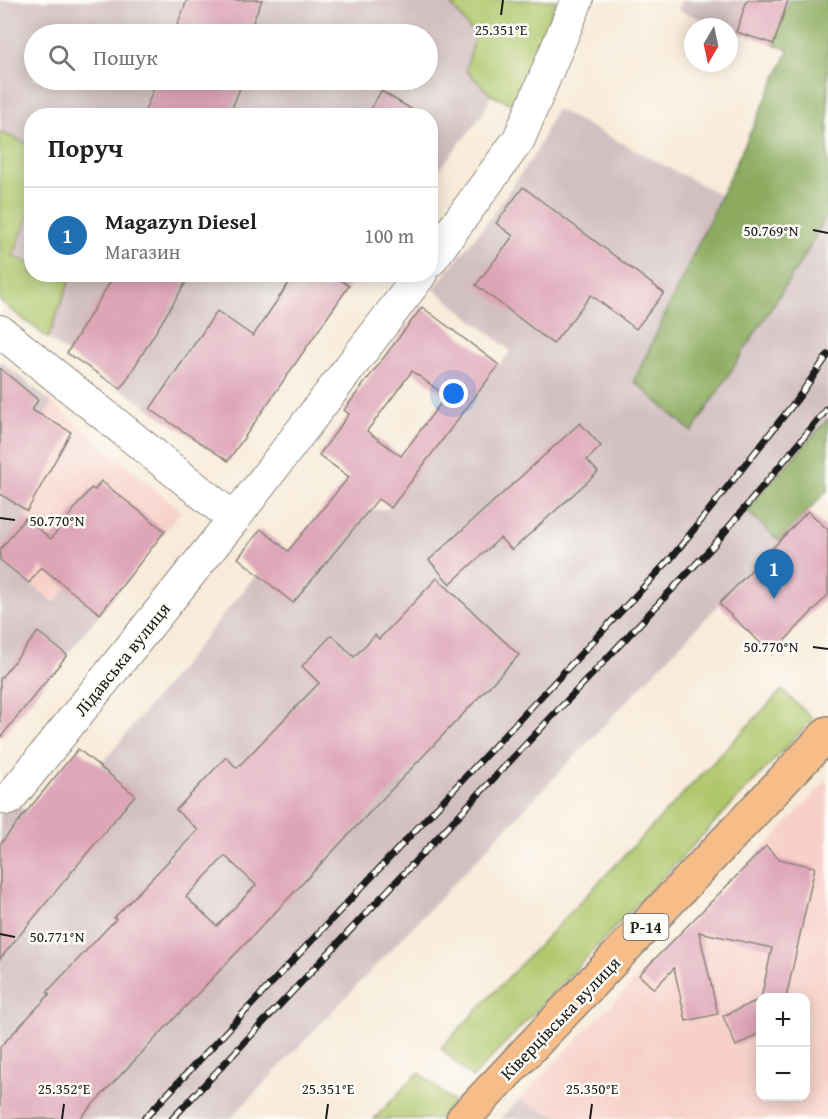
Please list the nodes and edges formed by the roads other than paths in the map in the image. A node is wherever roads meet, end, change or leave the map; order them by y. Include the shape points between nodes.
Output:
1 (577, 0) edge
2 (438, 250) edge
3 (415, 282) edge
4 (0, 331) edge
5 (234, 519) junction
6 (828, 733) edge
7 (9, 799) dead end
8 (463, 1119) edge

1 - 2 street via 519,139
3 - 5 street, Лідавська вулиця
4 - 5 street
5 - 7 street, Лідавська вулиця
6 - 8 main road, Ківерцівська вулиця / Р-14

